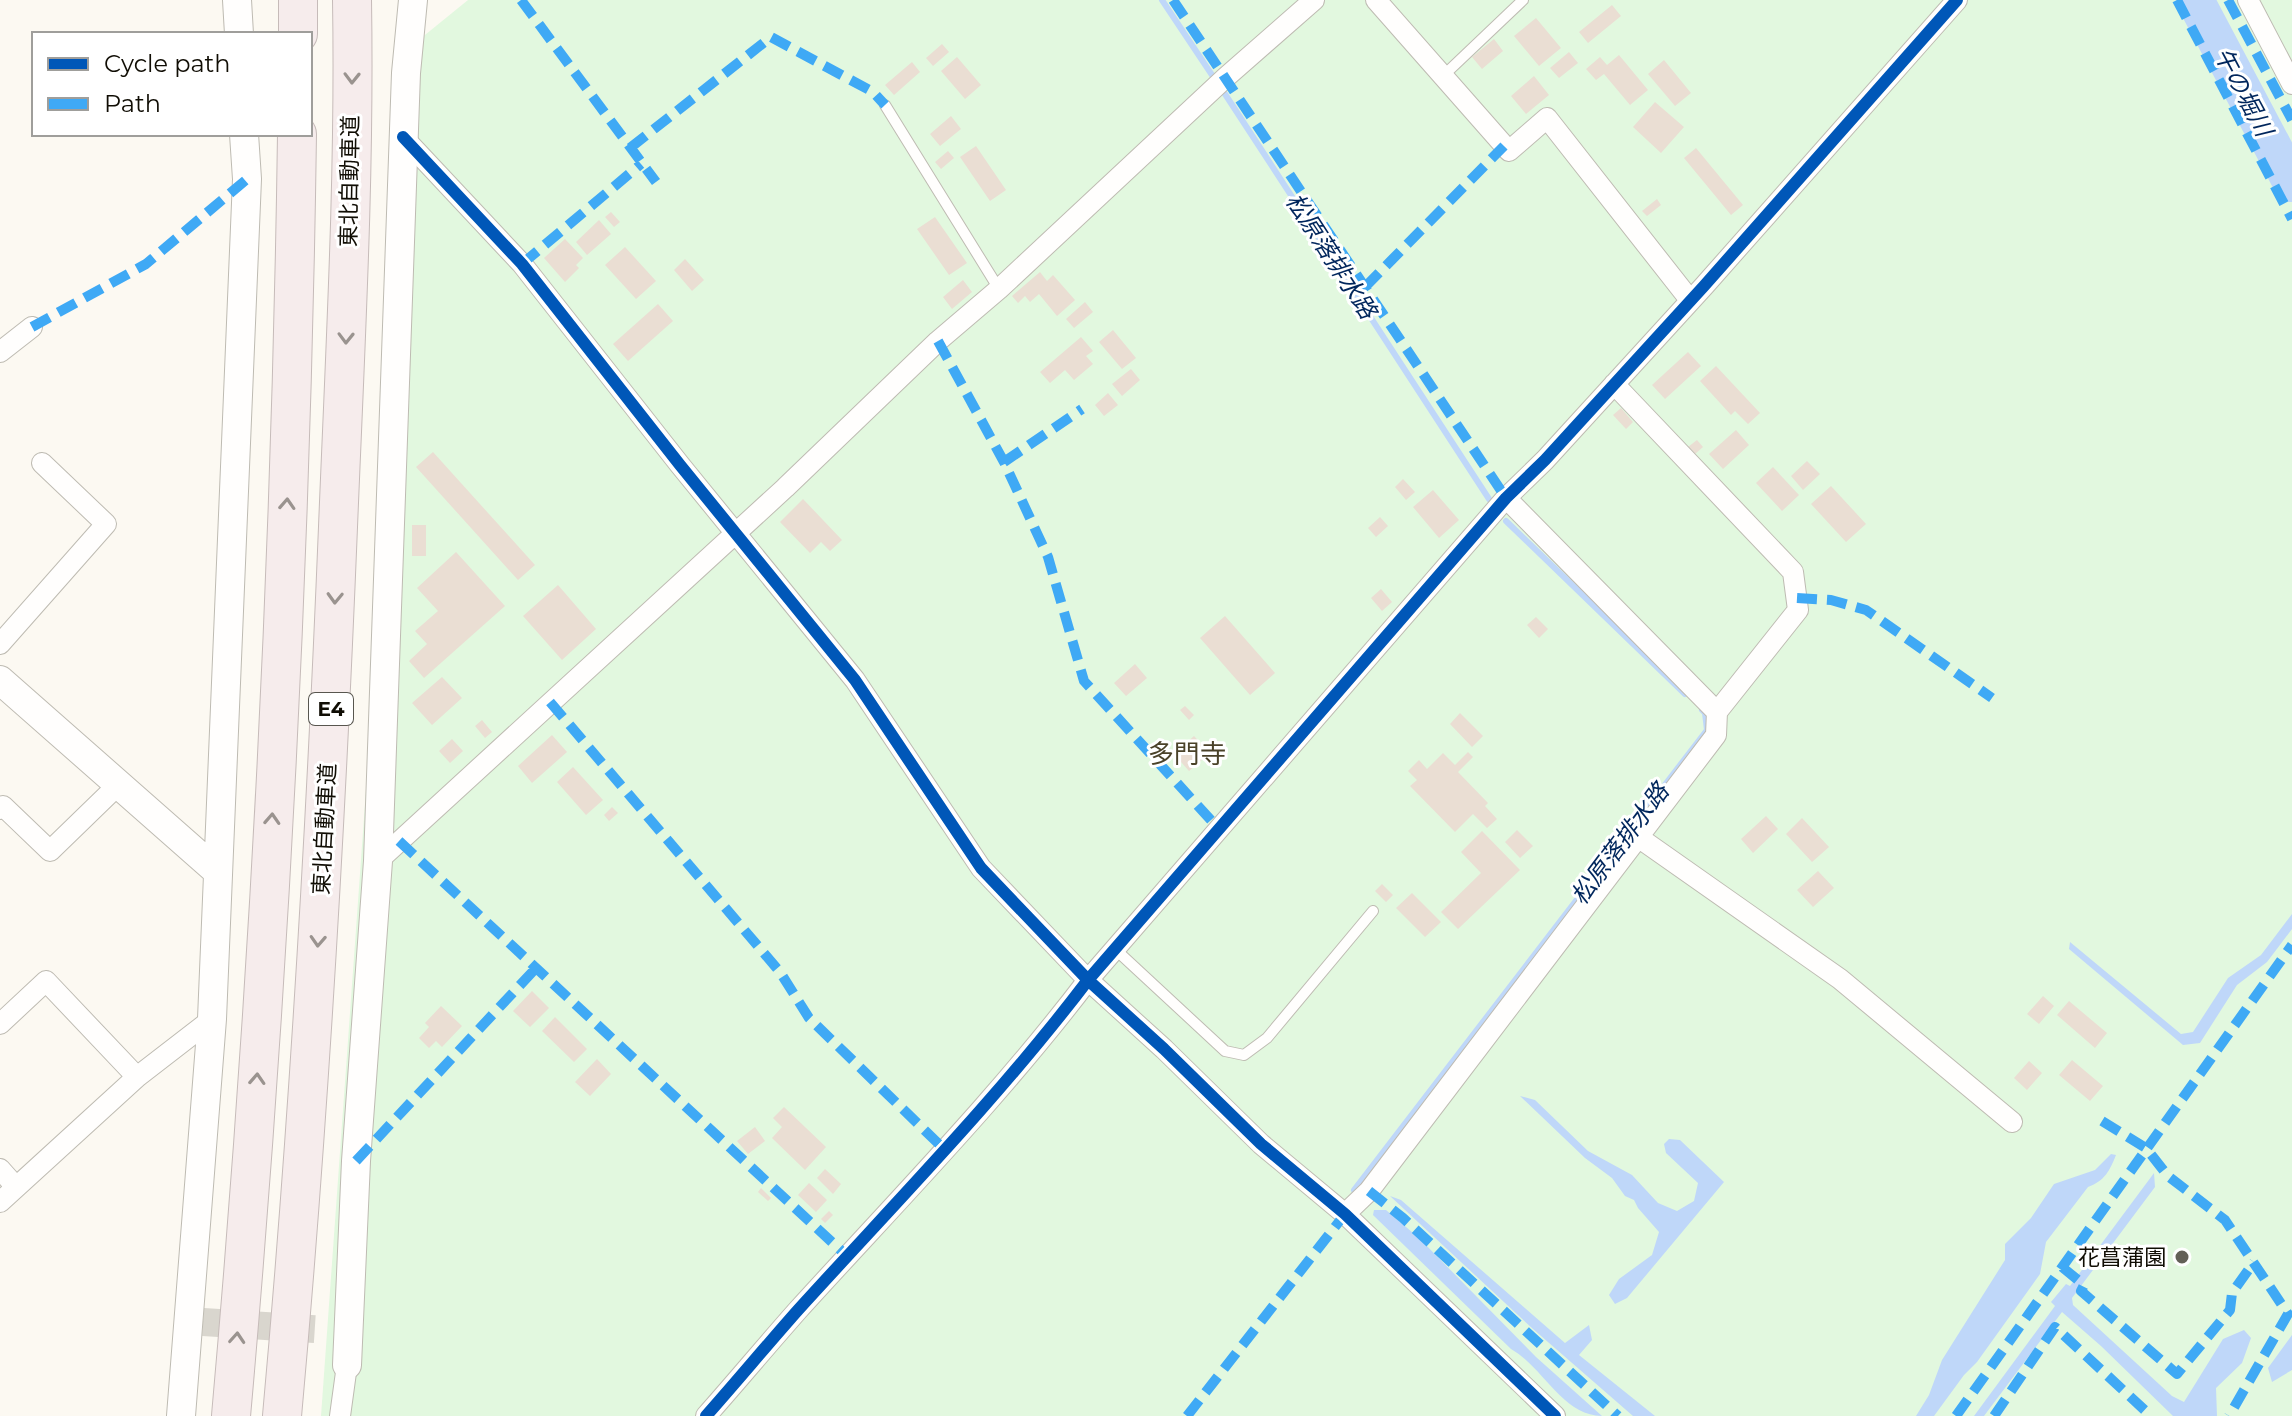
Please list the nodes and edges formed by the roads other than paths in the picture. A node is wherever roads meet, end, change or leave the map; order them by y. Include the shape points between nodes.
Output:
1 (237, 0) edge
2 (298, 0) edge
3 (352, 0) edge
4 (413, 0) edge
5 (1314, 0) edge
6 (1376, 0) edge
7 (1523, 0) edge
8 (1957, 0) edge
9 (2248, 0) edge
10 (239, 32) edge
11 (298, 32) edge
12 (1442, 77) junction
13 (2292, 84) edge
14 (885, 105) dead end
15 (244, 136) edge
16 (297, 136) edge
17 (403, 137) junction
18 (999, 289) junction
19 (1690, 300) junction
20 (32, 327) dead end
21 (0, 352) edge
22 (1614, 384) junction
23 (42, 463) dead end
24 (1506, 498) junction
25 (734, 532) junction
26 (0, 644) edge
27 (0, 680) edge
28 (1717, 712) junction
29 (118, 785) junction
30 (0, 809) edge
31 (1638, 837) junction
32 (378, 861) junction
33 (218, 872) junction
34 (1373, 911) dead end
35 (1115, 949) junction
36 (1088, 980) junction
37 (212, 1019) junction
38 (0, 1024) edge
39 (137, 1077) junction
40 (2012, 1122) dead end
41 (0, 1169) edge
42 (16, 1187) junction
43 (0, 1202) edge
44 (1345, 1214) junction
45 (347, 1365) joint
46 (181, 1416) edge
47 (231, 1416) edge
48 (282, 1416) edge
49 (340, 1416) edge
50 (706, 1416) edge
51 (1555, 1416) edge

1 - 10 street
2 - 11 highway
3 -> 48 highway, 東北自動車道 / E4 via 346,351 330,735
4 - 17 street
5 - 18 street
6 - 12 street
7 - 12 lane
8 - 19 street
9 - 13 street
12 - 19 street via 1509,151 1547,118
14 - 18 lane
15 - 33 street via 247,179
47 -> 16 highway, E4 via 277,730 294,354
17 - 25 street via 522,264
17 - 32 street
18 - 25 street
19 - 22 street
20 - 21 street
22 - 24 street
22 - 28 street via 1793,572 1798,610
23 - 26 street via 106,524
24 - 28 street
24 - 35 street
25 - 32 street
25 - 36 street via 855,680 981,868
27 - 29 street
28 - 31 street via 1716,735
29 - 30 street via 50,851 3,806
29 - 33 street
31 - 40 street via 1840,979
31 - 44 street via 1369,1191
32 - 45 street via 338,1331
33 - 37 street
34 - 35 lane via 1267,1038 1244,1055 1225,1051
35 - 36 street
36 - 44 street via 1261,1144
36 - 50 street via 966,1129
37 - 39 street
37 - 46 street via 196,1322
38 - 39 street via 46,981
39 - 42 street
41 - 42 street
42 - 43 street
44 - 51 street
45 - 49 street

